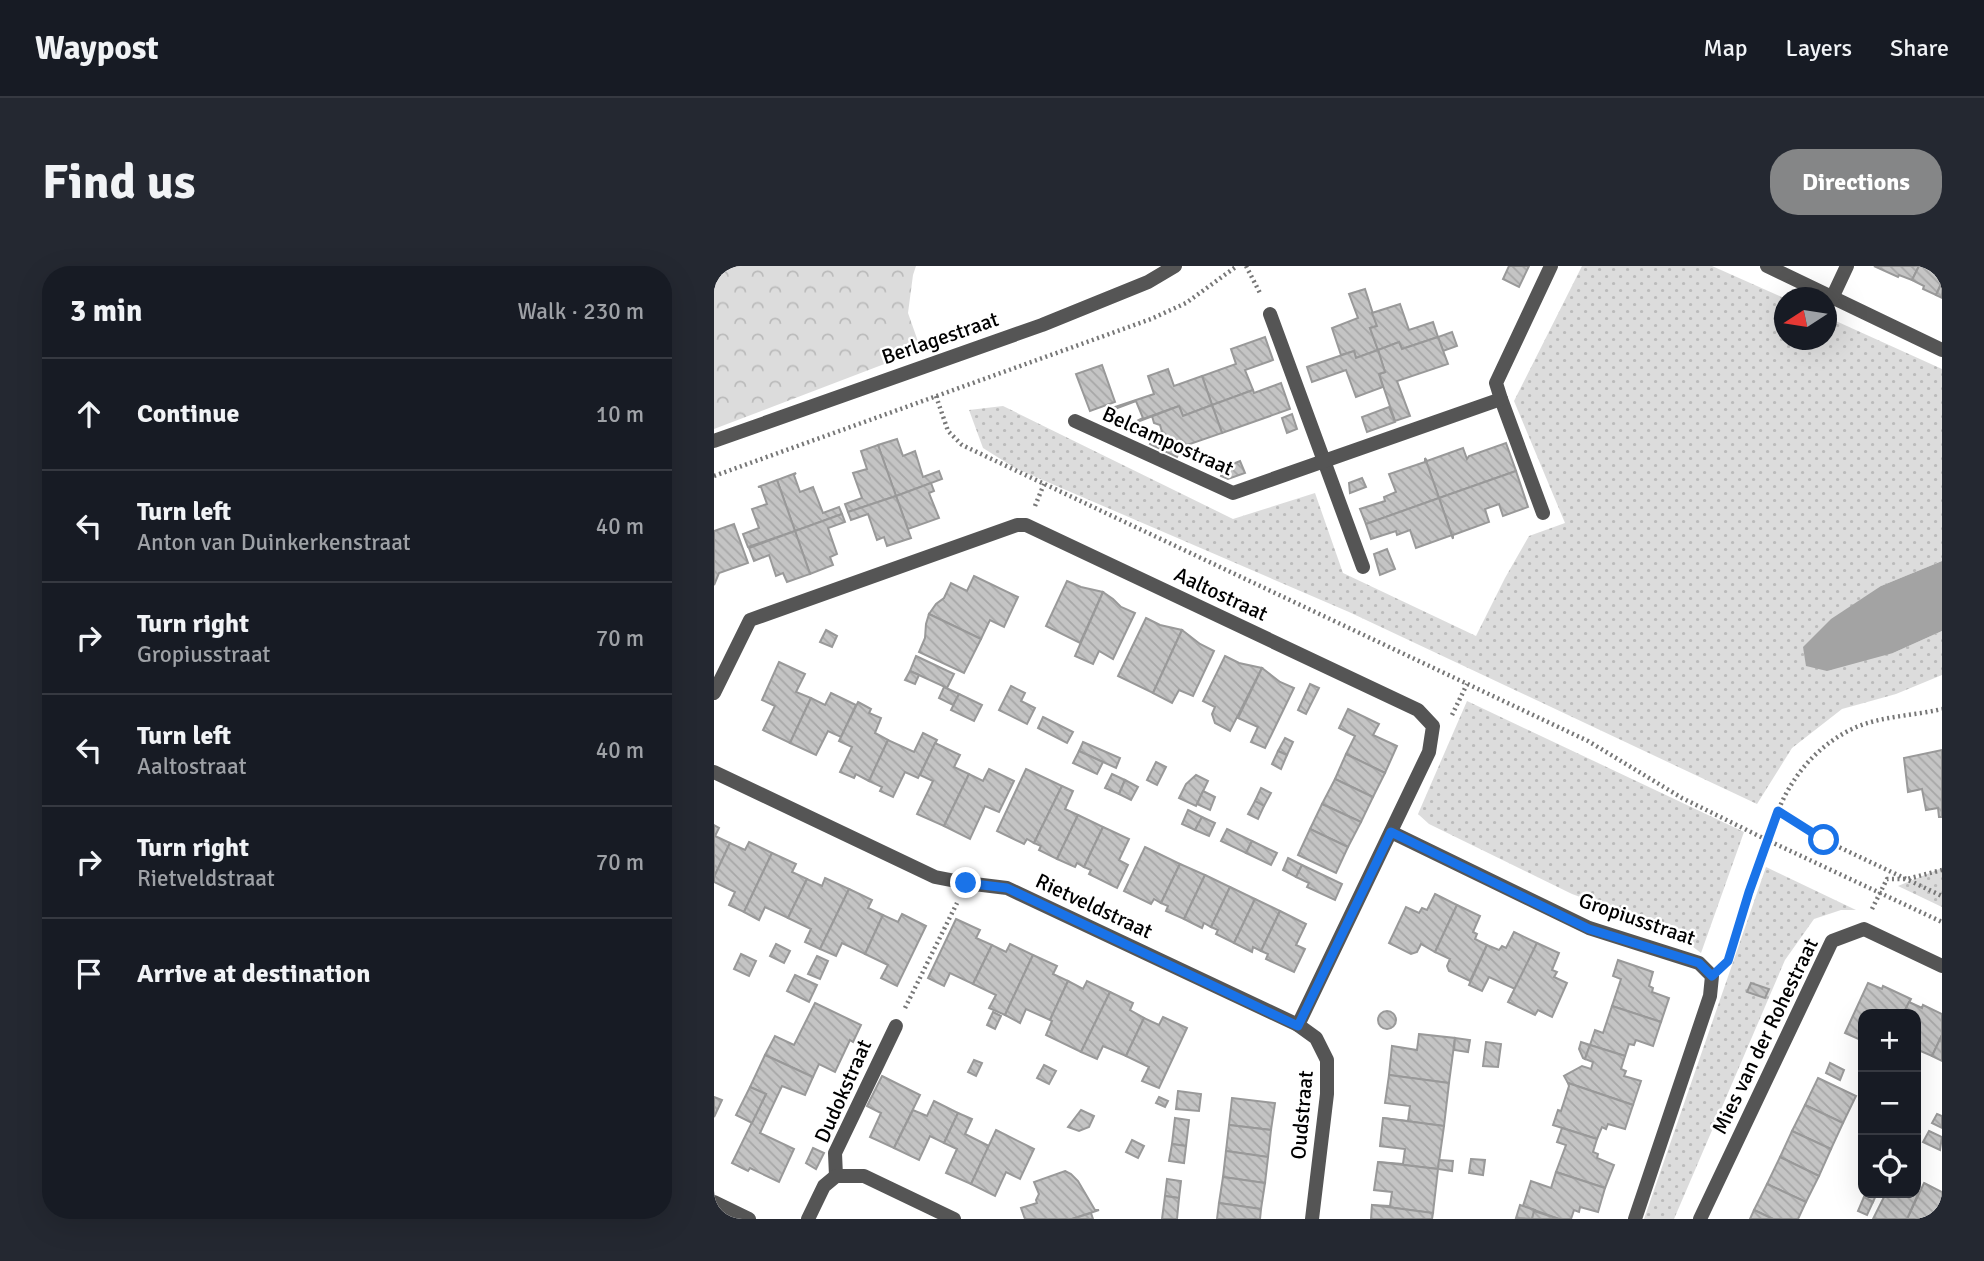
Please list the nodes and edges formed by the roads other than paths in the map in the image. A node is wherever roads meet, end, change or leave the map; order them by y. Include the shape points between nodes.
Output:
1 (1175, 266) edge
2 (1551, 266) edge
3 (1767, 266) edge
4 (1847, 266) edge
5 (1810, 287) edge
6 (1837, 287) edge
7 (1837, 300) edge
8 (1270, 314) road end
9 (1942, 350) edge
10 (1501, 399) junction
11 (1075, 421) dead end
12 (714, 441) edge
13 (1324, 460) junction
14 (1543, 513) dead end
15 (1363, 567) dead end
16 (714, 693) edge
17 (714, 772) edge
18 (1391, 832) junction
19 (1942, 966) edge
20 (896, 1026) road end
21 (1298, 1026) junction
22 (836, 1176) junction
23 (714, 1202) edge
24 (749, 1219) edge
25 (808, 1219) edge
26 (954, 1219) edge
27 (1312, 1219) edge
28 (1635, 1219) edge
29 (1699, 1219) edge

1 - 12 street, Berlagestraat via 1148,282 1042,325
2 - 10 street via 1496,383
3 - 5 street
4 - 6 street
7 - 9 street
8 - 13 street
10 - 13 street, Belcampostraat
10 - 14 street
11 - 13 street, Belcampostraat via 1233,493
13 - 15 street
16 - 18 street, Aaltostraat via 750,620 1026,525 1418,710 1433,726 1429,752
17 - 21 street, Rietveldstraat via 934,877 1007,888
18 - 21 street
18 - 28 street, Gropiusstraat via 1589,929 1699,963 1712,976 1710,996
19 - 29 street, Mies van der Rohestraat via 1864,929 1832,941
20 - 22 street, Dudokstraat via 835,1153
21 - 27 street, Oudstraat via 1317,1038 1327,1060
22 - 25 street, Dudokstraat via 824,1186
22 - 26 street, Dudokstraat via 864,1176
23 - 24 street

